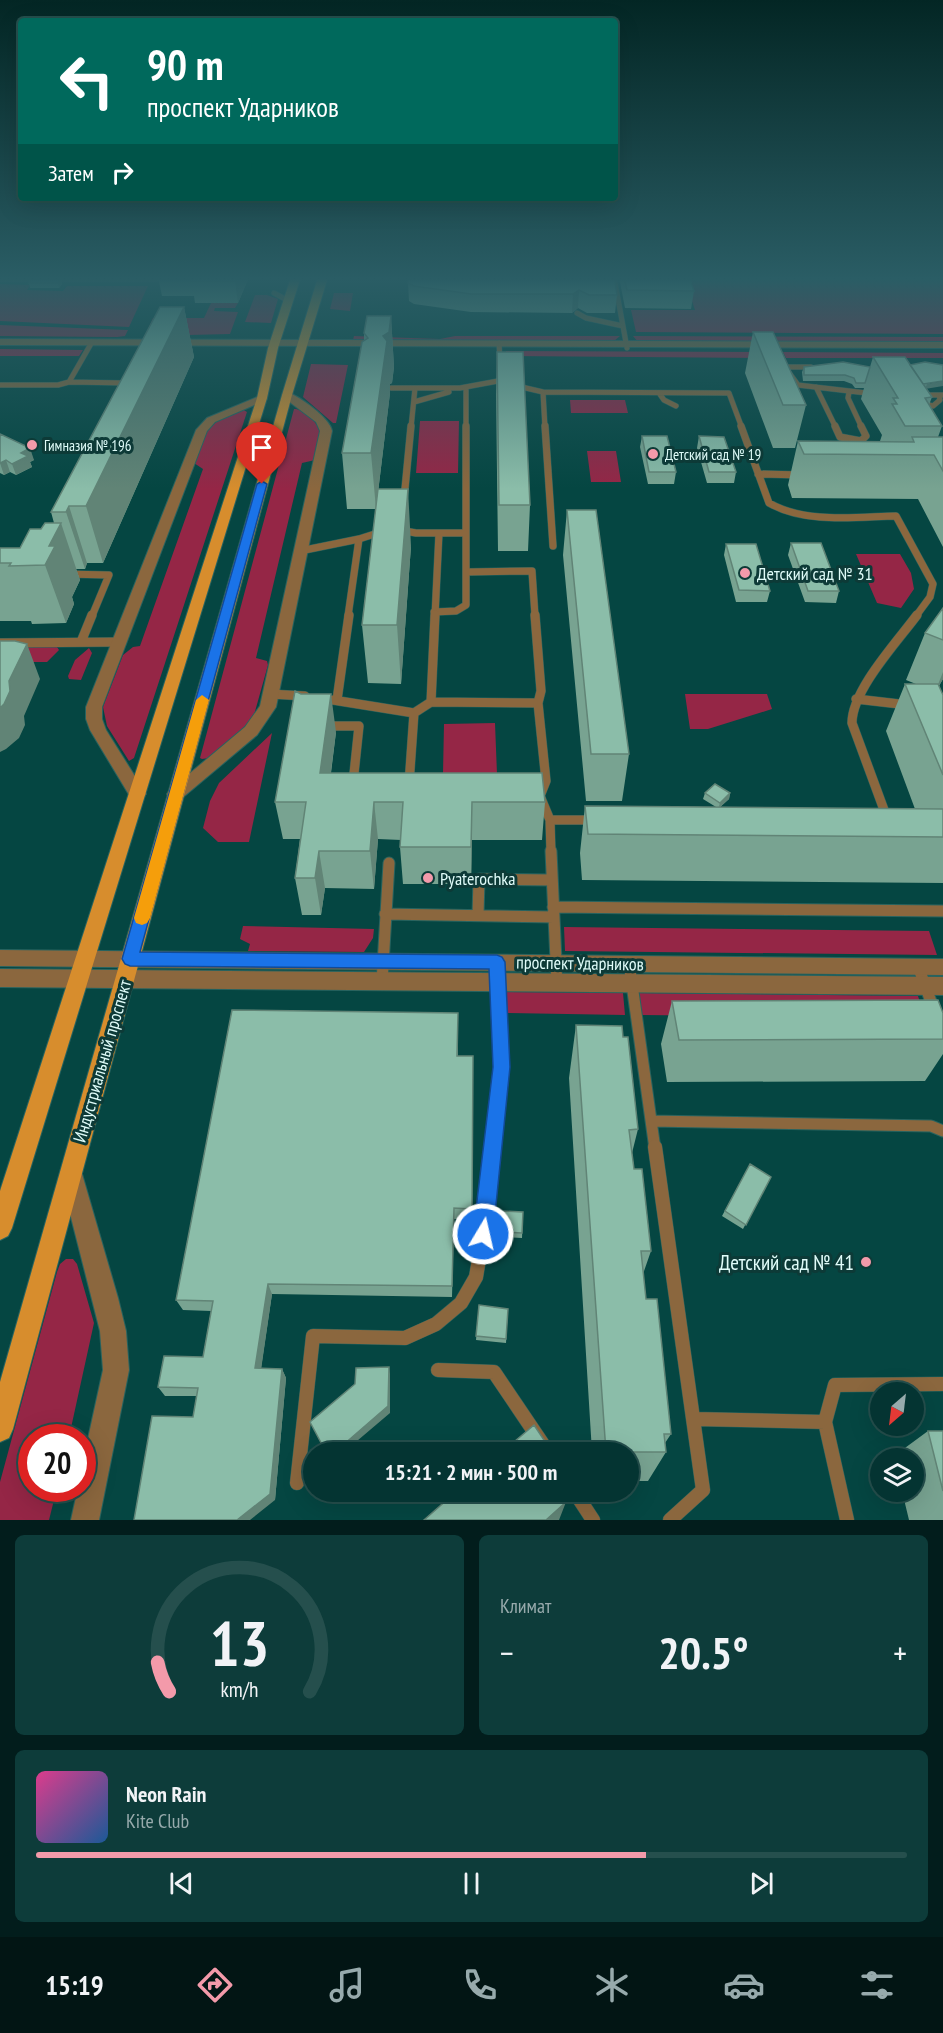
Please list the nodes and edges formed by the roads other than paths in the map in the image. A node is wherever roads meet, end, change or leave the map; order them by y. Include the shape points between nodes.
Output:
1 (89, 348) edge
2 (273, 348) edge
3 (303, 348) edge
4 (500, 348) edge
5 (685, 348) edge
6 (862, 348) edge
7 (943, 350) edge
8 (778, 351) junction
9 (787, 367) junction
10 (812, 367) edge
11 (498, 381) junction
12 (69, 382) junction
13 (0, 385) edge
14 (816, 387) junction
15 (391, 388) dead end
16 (415, 388) junction
17 (463, 388) junction
18 (543, 392) junction
19 (849, 392) junction
20 (121, 393) edge
21 (659, 393) junction
22 (882, 394) edge
23 (287, 395) junction
24 (941, 395) edge
25 (262, 398) junction
26 (414, 402) junction
27 (676, 406) dead end
28 (758, 474) junction
29 (806, 475) edge
30 (404, 503) edge
31 (399, 521) edge
32 (392, 527) junction
33 (439, 533) junction
34 (465, 533) junction
35 (359, 539) junction
36 (553, 546) dead end
37 (300, 551) junction
38 (467, 572) junction
39 (55, 574) edge
40 (434, 612) junction
41 (81, 642) junction
42 (120, 642) junction
43 (0, 643) edge
44 (270, 694) junction
45 (317, 698) edge
46 (327, 699) edge
47 (856, 699) junction
48 (337, 700) junction
49 (431, 702) junction
50 (538, 703) junction
51 (921, 705) edge
52 (414, 713) junction
53 (318, 726) edge
54 (137, 794) junction
55 (176, 794) junction
56 (352, 795) edge
57 (409, 795) edge
58 (528, 796) edge
59 (540, 796) junction
60 (550, 820) junction
61 (607, 820) edge
62 (877, 823) edge
63 (389, 863) dead end
64 (552, 880) junction
65 (943, 911) edge
66 (554, 912) junction
67 (385, 914) junction
68 (478, 915) junction
69 (0, 958) edge
70 (85, 958) junction
71 (130, 959) junction
72 (383, 961) junction
73 (497, 962) junction
74 (556, 962) junction
75 (629, 963) junction
76 (918, 966) junction
77 (943, 967) edge
78 (0, 978) edge
79 (78, 980) junction
80 (125, 980) junction
81 (382, 982) junction
82 (498, 983) junction
83 (557, 983) junction
84 (632, 984) junction
85 (934, 986) edge
86 (939, 1024) edge
87 (651, 1121) junction
88 (943, 1131) edge
89 (18, 1171) junction
90 (71, 1174) junction
91 (0, 1190) edge
92 (0, 1228) edge
93 (438, 1370) dead end
94 (943, 1384) edge
95 (694, 1419) junction
96 (825, 1422) junction
97 (0, 1429) edge
98 (541, 1442) edge
99 (297, 1483) dead end
100 (581, 1502) edge
101 (85, 1520) edge
102 (593, 1520) edge
103 (670, 1520) edge
104 (847, 1520) edge

1 - 12 lane
2 - 25 main road
3 - 23 main road, Индустриальный проспект
4 - 11 lane
5 - 8 street
6 - 8 street
7 - 8 street
8 - 9 lane
9 - 10 lane
9 - 14 lane via 798,385
11 - 17 lane
11 - 18 lane
12 - 13 lane
12 - 20 lane via 127,383
14 - 19 lane
14 - 19 lane via 840,437 861,441 866,436 848,399
15 - 16 lane
16 - 17 lane
16 - 26 lane
17 - 26 lane
17 - 34 lane
18 - 21 lane
18 - 36 lane
19 - 22 lane
21 - 27 lane
21 - 28 lane via 729,393
23 - 37 street via 320,420 326,431
23 - 55 main road, Индустриальный проспект
24 - 24 lane via 933,406 910,396
25 - 42 street via 211,420 202,430
25 - 54 main road
26 - 30 lane
28 - 29 lane
28 - 47 lane via 769,503 788,513 896,516 933,584 930,597
31 - 32 lane
32 - 33 lane
32 - 35 lane
33 - 34 lane
33 - 40 lane
34 - 38 lane
35 - 37 lane
35 - 48 lane
37 - 44 street
38 - 40 lane via 466,605 454,612
38 - 50 lane via 532,571 541,691
39 - 41 lane via 109,575
40 - 49 lane
41 - 42 lane
41 - 43 lane
42 - 54 street via 94,707 94,719
44 - 45 lane
44 - 55 street via 268,707 251,731
46 - 48 lane
47 - 51 lane
47 - 62 lane via 852,723 889,823
48 - 52 lane
49 - 50 lane
49 - 52 lane
50 - 59 lane via 546,781
52 - 57 lane
53 - 56 lane via 359,726
54 - 70 main road
55 - 71 main road, Индустриальный проспект
58 - 59 lane
59 - 60 lane
60 - 61 lane
60 - 64 lane
63 - 67 lane
64 - 66 lane
64 - 68 lane via 478,879
65 - 66 lane
66 - 68 lane
66 - 74 lane
67 - 68 lane
67 - 72 lane
69 - 70 street, проспект Ударников
70 - 71 street, проспект Ударников
70 - 79 main road
71 - 72 street, проспект Ударников
71 - 80 main road, Индустриальный проспект
72 - 73 street, проспект Ударников
72 - 81 lane
73 - 74 street, проспект Ударников
73 - 82 lane
74 - 75 street, проспект Ударников
74 - 83 lane
75 - 76 street, проспект Ударников
75 - 84 lane
76 - 77 street, проспект Ударников
76 - 85 lane
78 - 79 street, проспект Ударников
79 - 80 street, проспект Ударников
79 - 89 main road
80 - 81 street, проспект Ударников
80 - 90 main road, Индустриальный проспект
81 - 82 street, проспект Ударников
82 - 83 street, проспект Ударников
82 - 99 lane via 501,1067 487,1212 476,1277 460,1303 436,1324 405,1338 313,1336
83 - 84 street, проспект Ударников
84 - 85 street, проспект Ударников
84 - 87 lane
85 - 86 lane
87 - 88 lane via 931,1126
87 - 95 lane
89 - 91 street
89 - 92 main road
90 - 97 main road, Индустриальный проспект
90 - 101 street via 106,1298 116,1370
93 - 98 lane via 494,1372
94 - 96 lane via 835,1385
95 - 96 lane
95 - 103 lane via 703,1490
96 - 104 lane
100 - 102 lane

